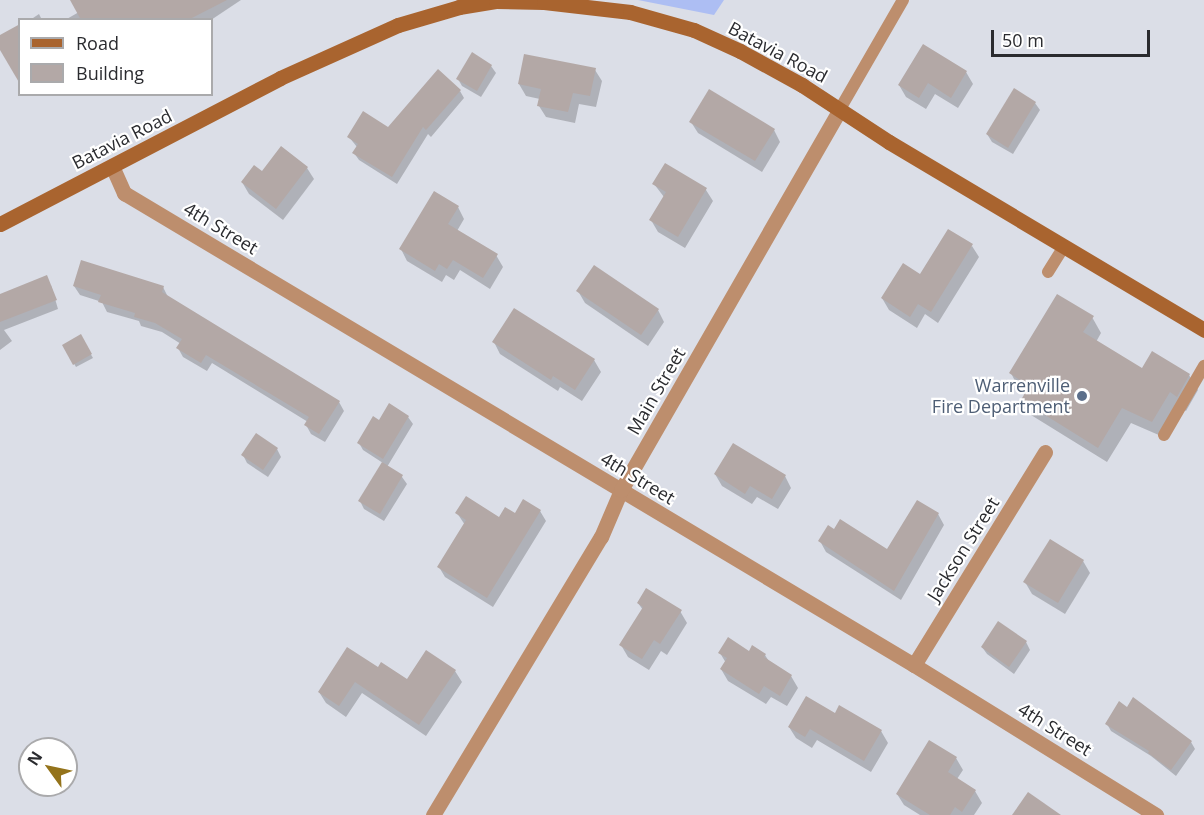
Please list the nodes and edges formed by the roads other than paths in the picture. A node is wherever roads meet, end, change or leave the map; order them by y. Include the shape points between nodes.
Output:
1 (903, 0) edge
2 (840, 109) junction
3 (112, 166) junction
4 (0, 224) edge
5 (1064, 246) junction
6 (1048, 272) dead end
7 (1204, 330) edge
8 (1204, 366) edge
9 (1164, 435) dead end
10 (1045, 452) dead end
11 (621, 490) junction
12 (914, 665) junction
13 (433, 815) edge
14 (1156, 815) edge

1 - 2 lane
2 - 3 main road, Batavia Road via 751,57 694,30 630,12 496,1 459,6 398,24
2 - 5 main road, Batavia Road
2 - 11 street, Main Street
3 - 4 main road, Batavia Road
3 - 11 street, 4th Street via 124,193
5 - 6 lane
5 - 7 main road, Batavia Road
8 - 9 lane
10 - 12 street, Jackson Street
11 - 12 street, 4th Street
11 - 13 street, Main Street via 601,537
12 - 14 street, 4th Street

